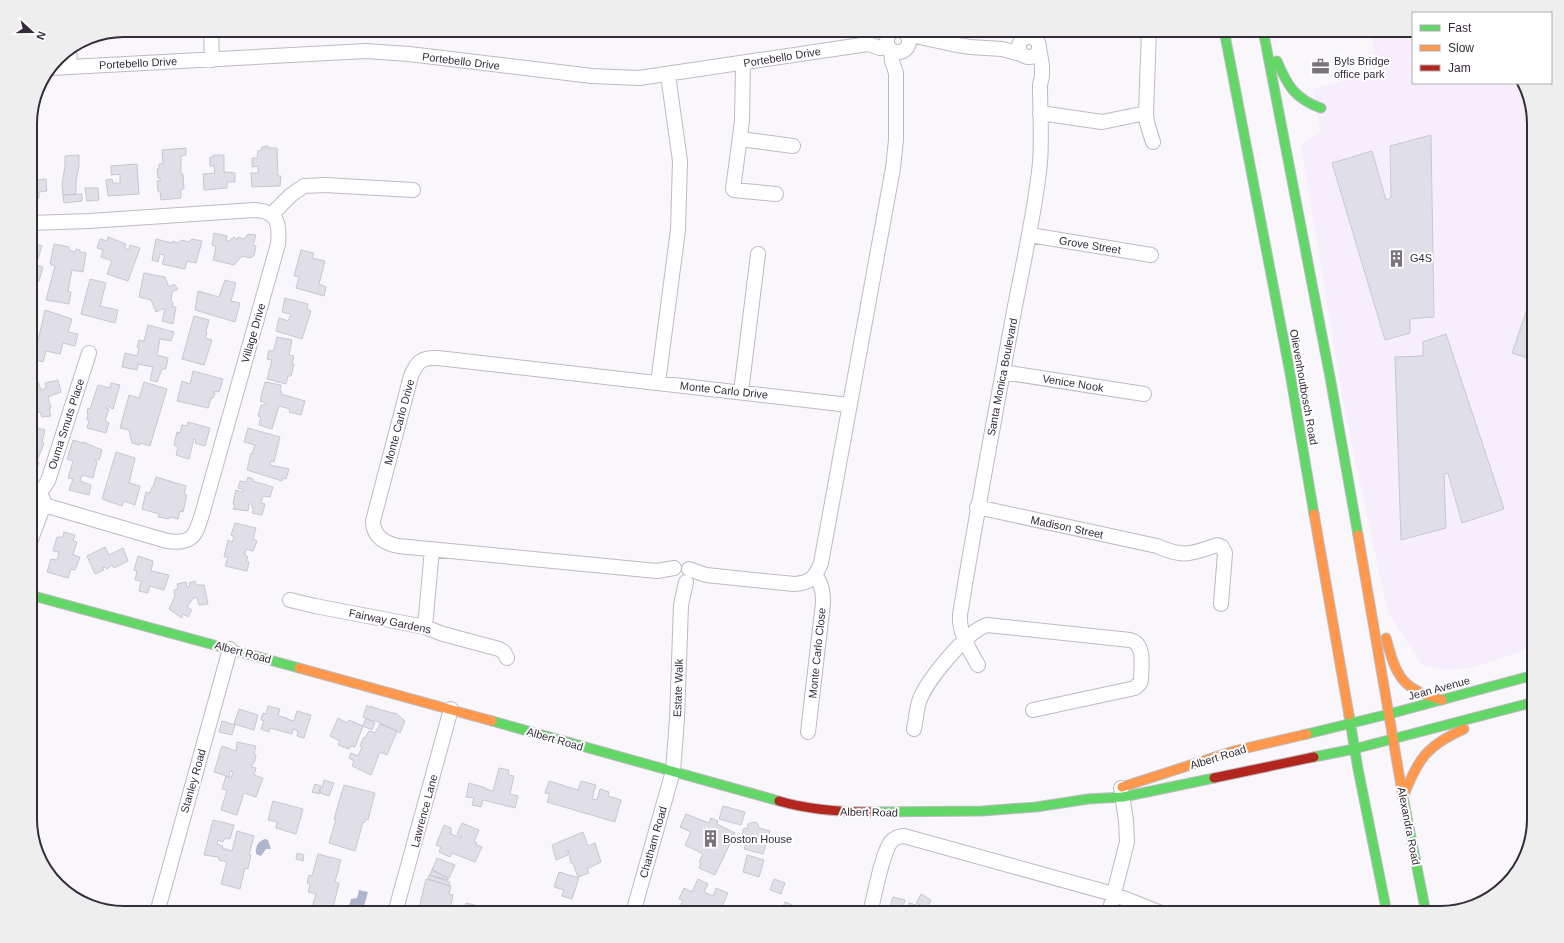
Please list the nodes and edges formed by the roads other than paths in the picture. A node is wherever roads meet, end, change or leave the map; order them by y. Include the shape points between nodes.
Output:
1 (211, 37) edge
2 (1041, 37) edge
3 (1149, 37) edge
4 (1225, 37) edge
5 (1265, 37) edge
6 (1267, 37) edge
7 (897, 39) edge
8 (1024, 44) edge
9 (1039, 46) junction
10 (69, 57) edge
11 (212, 60) junction
12 (743, 63) junction
13 (70, 66) junction
14 (59, 67) edge
15 (668, 75) junction
16 (1040, 85) junction
17 (1321, 108) dead end
18 (1040, 113) junction
19 (1146, 113) junction
20 (740, 139) junction
21 (1153, 142) dead end
22 (793, 146) dead end
23 (413, 190) dead end
24 (776, 194) dead end
25 (272, 214) junction
26 (37, 223) edge
27 (1030, 236) junction
28 (758, 254) dead end
29 (1151, 255) dead end
30 (90, 353) dead end
31 (1003, 372) junction
32 (658, 383) junction
33 (741, 392) junction
34 (1144, 394) dead end
35 (849, 405) junction
36 (37, 502) edge
37 (977, 508) junction
38 (1357, 528) junction
39 (432, 549) junction
40 (815, 576) junction
41 (681, 577) junction
42 (37, 597) edge
43 (290, 600) dead end
44 (1221, 604) dead end
45 (425, 627) junction
46 (964, 640) junction
47 (230, 649) junction
48 (506, 658) dead end
49 (978, 665) dead end
50 (1527, 677) edge
51 (1443, 700) junction
52 (1527, 704) edge
53 (1521, 705) junction
54 (451, 709) junction
55 (1034, 710) dead end
56 (1389, 714) junction
57 (1351, 722) junction
58 (914, 729) dead end
59 (808, 732) dead end
60 (1393, 739) junction
61 (1354, 749) junction
62 (673, 771) junction
63 (1122, 792) junction
64 (1403, 797) junction
65 (1114, 894) junction
66 (159, 906) edge
67 (398, 906) edge
68 (635, 906) edge
69 (872, 906) edge
70 (1111, 906) edge
71 (1144, 906) edge
72 (1386, 906) edge
73 (1425, 906) edge

1 - 11 street
2 - 9 street, Santa Monica Boulevard
3 - 19 street
4 - 57 main road, Olievenhoutbosch Road via 1290,373
5 - 38 main road
6 - 17 main road via 1289,88 1303,100
7 - 8 street, Portebello Drive via 1002,49
7 - 12 street, Portebello Drive via 880,48 868,44
7 - 35 street via 901,62 896,73 894,160
8 - 9 street, Portebello Drive via 1034,37
8 - 9 street via 1029,57 1037,53
8 - 16 street, Santa Monica Boulevard
9 - 16 street, Santa Monica Boulevard via 1042,65
10 - 13 street
11 - 13 street, Portebello Drive
11 - 15 street, Portebello Drive via 366,51 592,76 639,78
12 - 15 street, Portebello Drive
12 - 20 street
13 - 14 street, Portebello Drive
15 - 32 street via 680,161 678,230
16 - 18 street, Santa Monica Boulevard
18 - 19 street via 1102,122
18 - 27 street, Santa Monica Boulevard via 1040,163
19 - 21 street
20 - 22 street
20 - 24 street via 733,189
23 - 25 street via 304,186 290,195
25 - 26 street via 254,210
25 - 36 street, Village Drive via 278,227 278,244 200,523 192,537 183,542 167,541
27 - 29 street, Grove Street
27 - 31 street, Santa Monica Boulevard
28 - 33 street
30 - 36 street, Ouma Smuts Place via 48,481
31 - 34 street, Venice Nook
31 - 37 street, Santa Monica Boulevard
32 - 33 street, Monte Carlo Drive
32 - 39 street, Monte Carlo Drive via 438,358 422,360 411,376 373,526 379,538 390,544
33 - 35 street, Monte Carlo Drive
35 - 40 street via 821,563
37 - 44 street, Madison Street via 1157,546 1173,554 1192,554 1217,544 1225,553
37 - 46 street, Santa Monica Boulevard via 959,624
38 - 51 main road via 1391,659 1397,672 1404,683 1413,690
38 - 56 main road
39 - 41 street, Monte Carlo Drive via 657,571
39 - 45 street
40 - 41 street via 804,583 794,584 706,576
40 - 59 street, Monte Carlo Close via 823,590 823,603
41 - 62 street, Estate Walk via 677,595 681,605
42 - 47 main road, Albert Road
43 - 45 street, Fairway Gardens
45 - 48 street, Fairway Gardens via 499,649 504,652
46 - 49 street, Santa Monica Boulevard
46 - 55 street via 981,626 987,625 1130,640 1138,645 1141,651 1141,680 1134,688
46 - 58 street via 930,680 919,701
47 - 54 main road, Albert Road
47 - 66 street, Stanley Road
50 - 51 main road, Jean Avenue
51 - 56 main road, Jean Avenue
52 - 53 main road
53 - 60 main road
53 - 64 main road via 1450,734 1436,743 1423,754
54 - 62 main road, Albert Road
54 - 67 street, Lawrence Lane
56 - 57 main road, Jean Avenue
56 - 60 main road
57 - 61 main road, Olievenhoutbosch Road
57 - 63 main road, Albert Road via 1234,751
60 - 61 main road
60 - 64 main road, Alexandra Road
61 - 63 main road, Albert Road
61 - 72 main road
62 - 63 main road, Albert Road via 799,807 839,812 982,811 1036,807
62 - 68 street, Chatham Road
63 - 65 street via 1127,842
64 - 73 main road, Alexandra Road
65 - 69 street via 899,836 891,843 886,854
65 - 70 street
65 - 71 street

